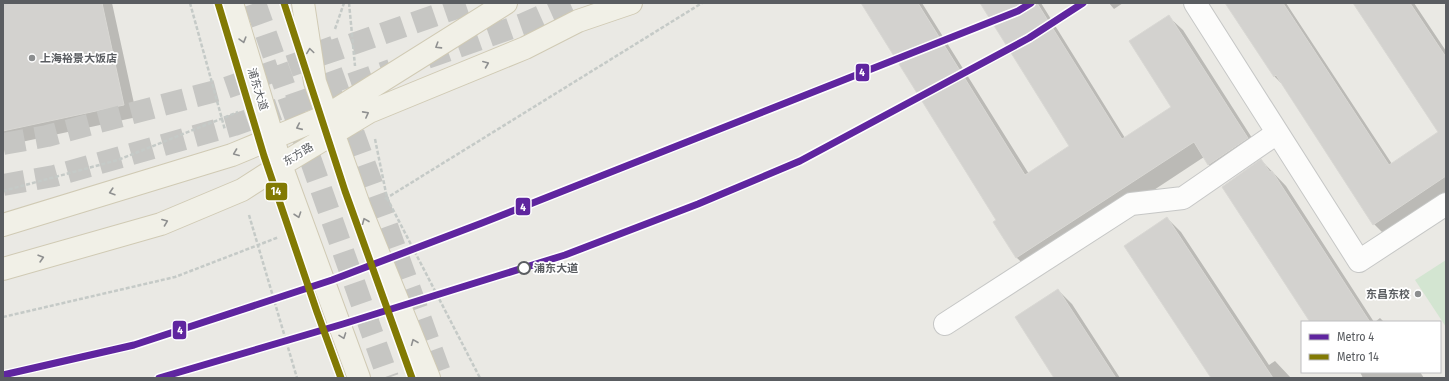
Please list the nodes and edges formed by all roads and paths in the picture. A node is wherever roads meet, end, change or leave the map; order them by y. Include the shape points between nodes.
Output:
1 (232, 3) edge
2 (303, 3) edge
3 (344, 3) edge
4 (349, 3) edge
5 (506, 3) edge
6 (631, 3) edge
7 (1195, 3) edge
8 (334, 32) dead end
9 (261, 102) junction
10 (364, 104) junction
11 (329, 125) junction
12 (1277, 133) junction
13 (272, 139) junction
14 (280, 165) junction
15 (3, 191) edge
16 (1446, 204) edge
17 (3, 225) edge
18 (3, 269) edge
19 (945, 324) dead end
20 (359, 378) edge
21 (429, 378) edge
22 (480, 378) edge

1 -> 9 main road, 浦东大道
11 -> 2 main road via 314,82
3 - 8 path
4 - 10 path
5 -> 10 main road, 东方路
10 -> 6 main road, 东方路 via 525,48 578,21
7 - 12 lane
9 - 13 main road, 浦东大道
9 - 15 path via 118,160
10 - 11 main road, 东方路
10 - 22 path via 387,198
11 -> 13 main road, 东方路
11 - 14 main road, 东方路
21 -> 11 main road
12 - 16 lane via 1359,261
12 - 19 lane via 1183,198 1131,204
13 - 14 main road, 浦东大道
13 -> 17 main road, 东方路 via 232,155
18 -> 14 main road, 东方路 via 162,224 242,190
14 -> 20 main road, 浦东大道

